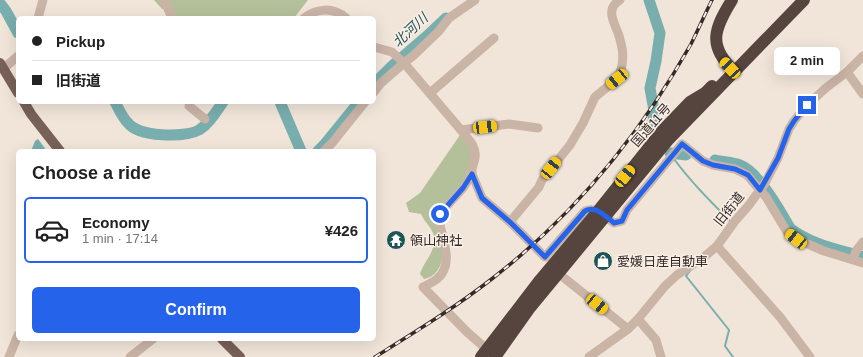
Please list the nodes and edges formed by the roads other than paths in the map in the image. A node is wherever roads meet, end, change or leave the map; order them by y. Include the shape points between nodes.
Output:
1 (43, 0) edge
2 (164, 0) edge
3 (475, 0) edge
4 (620, 0) edge
5 (732, 0) edge
6 (804, 0) edge
7 (39, 16) edge
8 (171, 16) edge
9 (307, 16) edge
10 (342, 16) edge
11 (494, 38) dead end
12 (376, 48) edge
13 (863, 56) edge
14 (16, 57) edge
15 (402, 60) junction
16 (1, 66) edge
17 (733, 70) junction
18 (847, 72) junction
19 (376, 89) edge
20 (16, 90) edge
21 (430, 93) junction
22 (863, 94) edge
23 (25, 104) edge
24 (190, 104) edge
25 (363, 104) edge
26 (204, 119) dead end
27 (538, 128) dead end
28 (461, 130) junction
29 (58, 149) edge
30 (326, 149) edge
31 (472, 174) junction
32 (762, 187) junction
33 (602, 214) junction
34 (510, 222) junction
35 (863, 242) edge
36 (719, 248) junction
37 (854, 256) junction
38 (863, 263) edge
39 (558, 273) junction
40 (638, 319) junction
41 (628, 329) junction
42 (16, 340) edge
43 (150, 341) edge
44 (224, 341) edge
45 (491, 355) edge
46 (9, 357) edge
47 (130, 357) edge
48 (240, 357) edge
49 (588, 357) edge
50 (661, 357) edge
51 (810, 357) edge

1 - 7 street
2 - 8 street
3 - 15 street via 449,18 424,46
4 - 34 street via 612,8 612,21 623,50 619,75 595,97 570,144
5 - 17 highway via 720,19 716,38 722,59
6 - 17 highway, 国道11号
9 - 10 street via 323,9 332,10
11 - 21 street
12 - 15 street via 392,52
13 - 18 street, 旧街道
14 - 16 street
15 - 19 street
15 - 21 street
16 - 20 main road
17 - 33 highway, 国道11号 via 690,102 662,130
18 - 22 street
18 - 32 street, 旧街道 via 807,105 794,121
21 - 28 street
23 - 29 main road
24 - 26 street
25 - 30 street
27 - 28 street via 509,124
28 - 31 street via 474,148
31 - 34 street via 482,198
31 - 45 street via 440,214 447,258 445,268 437,279 423,287
32 - 33 street via 748,175 735,169 703,161 682,144 627,210 622,221 614,223
32 - 36 street, 旧街道 via 750,205 732,224
32 - 37 street via 787,232 796,239 824,251
33 - 34 street via 585,211 545,257
33 - 39 highway, 国道11号
33 - 45 highway, 国道11号 via 540,280
35 - 37 street
36 - 40 street, 旧街道 via 677,275
36 - 51 street via 780,317
37 - 38 street
39 - 41 street
39 - 45 highway, 国道11号
40 - 41 street, 旧街道
40 - 50 street via 656,340
41 - 49 street, 旧街道
42 - 46 street
43 - 47 street
44 - 48 main road

